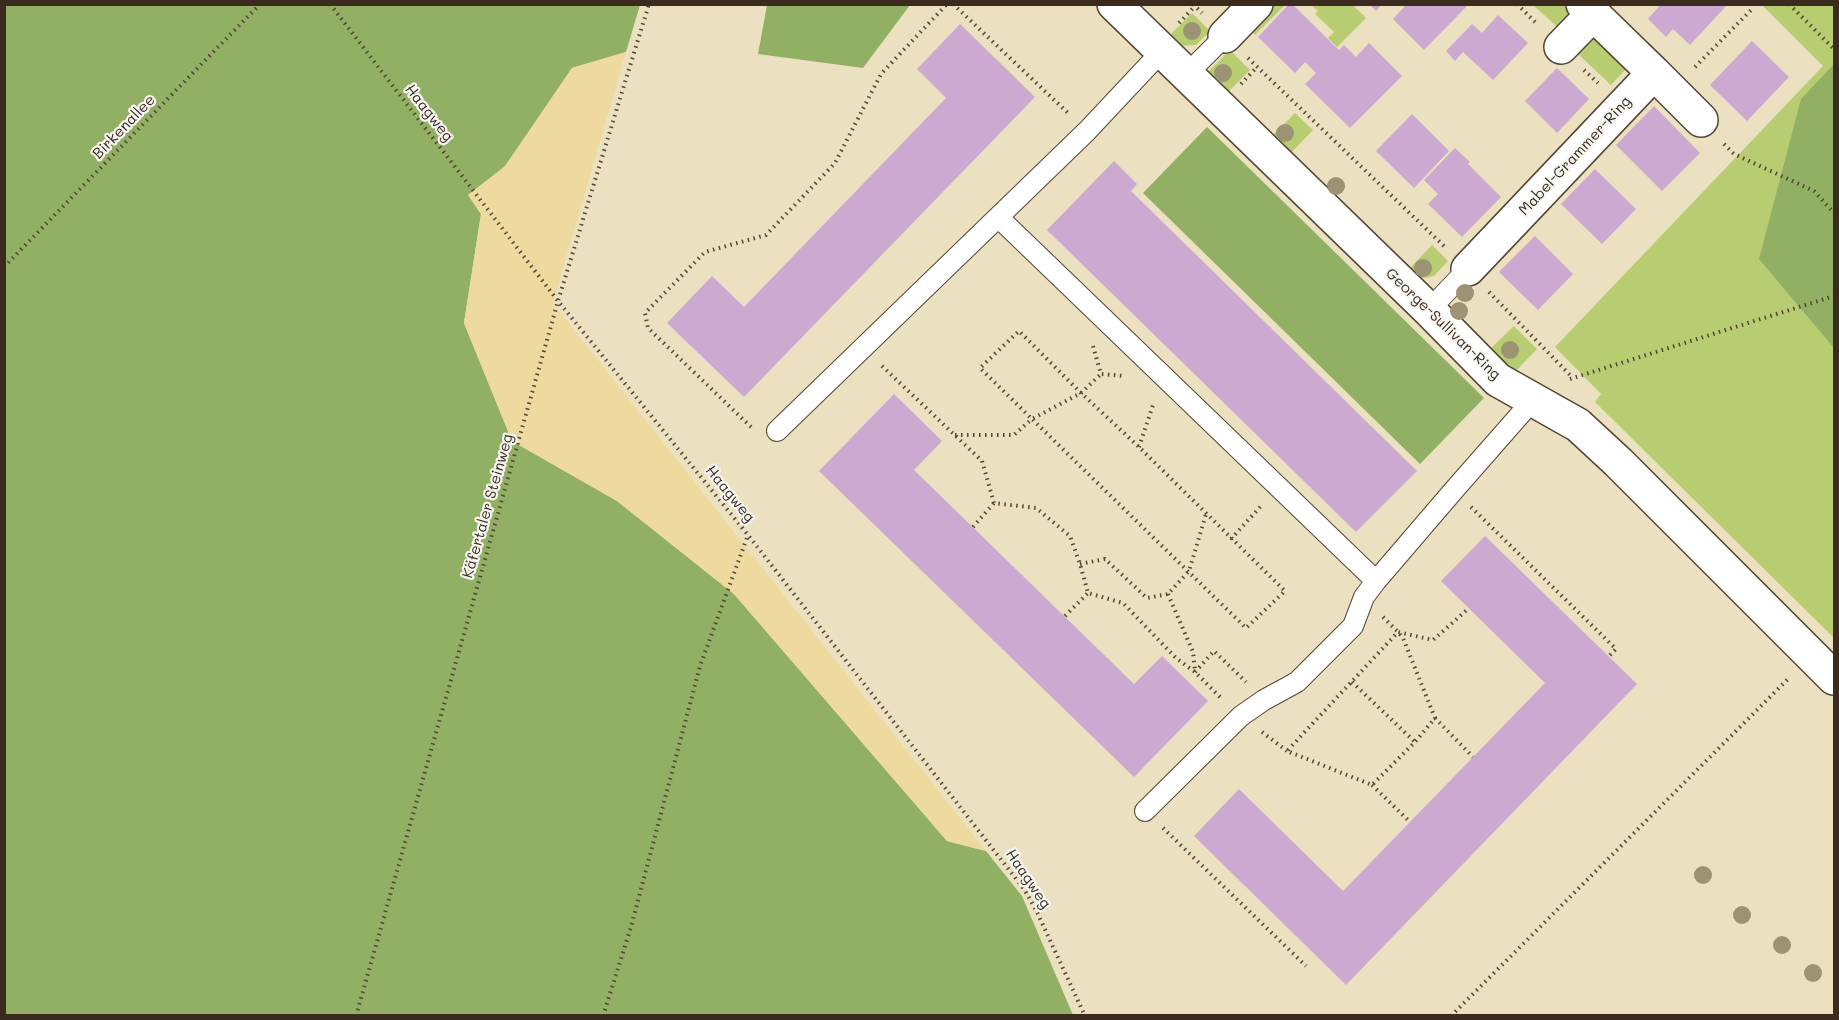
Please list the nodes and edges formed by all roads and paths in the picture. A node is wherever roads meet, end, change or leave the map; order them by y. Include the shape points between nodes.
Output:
1 (260, 4) edge
2 (330, 4) edge
3 (649, 4) edge
4 (947, 4) edge
5 (953, 4) edge
6 (1114, 4) edge
7 (1193, 4) edge
8 (1256, 4) edge
9 (1789, 4) edge
10 (1752, 9) dead end
11 (1588, 10) edge
12 (1225, 36) junction
13 (1561, 47) dead end
14 (1834, 49) edge
15 (1162, 51) junction
16 (1187, 74) junction
17 (1663, 82) junction
18 (1701, 120) dead end
19 (1087, 131) junction
20 (1734, 154) dead end
21 (1834, 213) edge
22 (998, 217) junction
23 (4, 267) edge
24 (1468, 269) junction
25 (1834, 296) edge
26 (558, 301) junction
27 (1429, 310) junction
28 (1101, 374) dead end
29 (1572, 377) junction
30 (898, 382) dead end
31 (1081, 393) junction
32 (1533, 400) junction
33 (1032, 419) junction
34 (777, 431) joint
35 (956, 435) junction
36 (1454, 490) junction
37 (994, 503) junction
38 (1206, 514) junction
39 (1243, 526) dead end
40 (973, 527) dead end
41 (748, 535) junction
42 (1231, 539) junction
43 (1080, 564) junction
44 (1189, 571) junction
45 (1376, 581) junction
46 (1088, 593) junction
47 (1167, 594) junction
48 (1364, 597) junction
49 (1469, 608) dead end
50 (1065, 616) dead end
51 (1398, 632) junction
52 (1609, 656) dead end
53 (1195, 672) junction
54 (1796, 672) dead end
55 (1834, 678) edge
56 (1352, 682) junction
57 (1219, 696) dead end
58 (1264, 700) junction
59 (1435, 718) junction
60 (1415, 742) junction
61 (1473, 757) dead end
62 (1372, 785) junction
63 (1145, 811) joint
64 (1410, 822) dead end
65 (1306, 966) dead end
66 (356, 1016) edge
67 (603, 1016) edge
68 (1085, 1016) edge
69 (1451, 1016) edge

1 - 23 path, Birkenallee
2 - 26 path, Haagweg
3 - 26 path, Käfertaler Steinweg
4 - 34 path via 881,74 836,163 766,235 705,252 645,313 648,328 765,440
5 - 19 path
6 - 15 street, George-Sullivan-Ring
7 - 12 path
8 - 12 street
9 - 14 path
10 - 17 path
11 - 13 street
11 - 17 street
12 - 16 lane
12 - 24 path
15 - 16 street, George-Sullivan-Ring
15 - 19 lane
16 - 27 street, George-Sullivan-Ring
17 - 18 street
17 - 24 street, Mabel-Grammer-Ring
19 - 22 lane
20 - 21 path via 1814,191
22 - 34 lane
22 - 45 lane
24 - 27 lane, Mabel-Grammer-Ring
24 - 29 path
25 - 29 path
26 - 41 path, Haagweg
26 - 66 path, Käfertaler Steinweg
27 - 32 street, George-Sullivan-Ring via 1498,380
28 - 31 path
29 - 32 path
30 - 35 path
31 - 33 path
31 - 33 path via 1019,331 980,368
31 - 38 path
32 - 36 lane
32 - 55 street, George-Sullivan-Ring via 1578,425
33 - 35 path via 1014,435
33 - 44 path
35 - 37 path via 981,461
36 - 45 lane
36 - 52 path via 1616,649
37 - 40 path
37 - 43 path via 1036,508 1070,536
38 - 42 path
38 - 44 path
39 - 42 path
41 - 67 path via 700,666 631,927
41 - 68 path, Haagweg via 1024,889
42 - 44 path via 1285,591 1246,628
43 - 46 path
43 - 47 path via 1105,559 1147,598
44 - 47 path
45 - 48 lane
46 - 50 path
46 - 53 path via 1123,603 1176,658
47 - 53 path via 1193,652
48 - 51 path
48 - 58 lane via 1353,626 1297,681
49 - 51 path via 1433,640
51 - 56 path
51 - 59 path
53 - 57 path
53 - 58 path via 1214,651
54 - 69 path
56 - 60 path
56 - 62 path via 1287,751
58 - 63 lane via 1241,716
59 - 60 path
59 - 61 path
60 - 62 path
62 - 64 path
63 - 65 path

